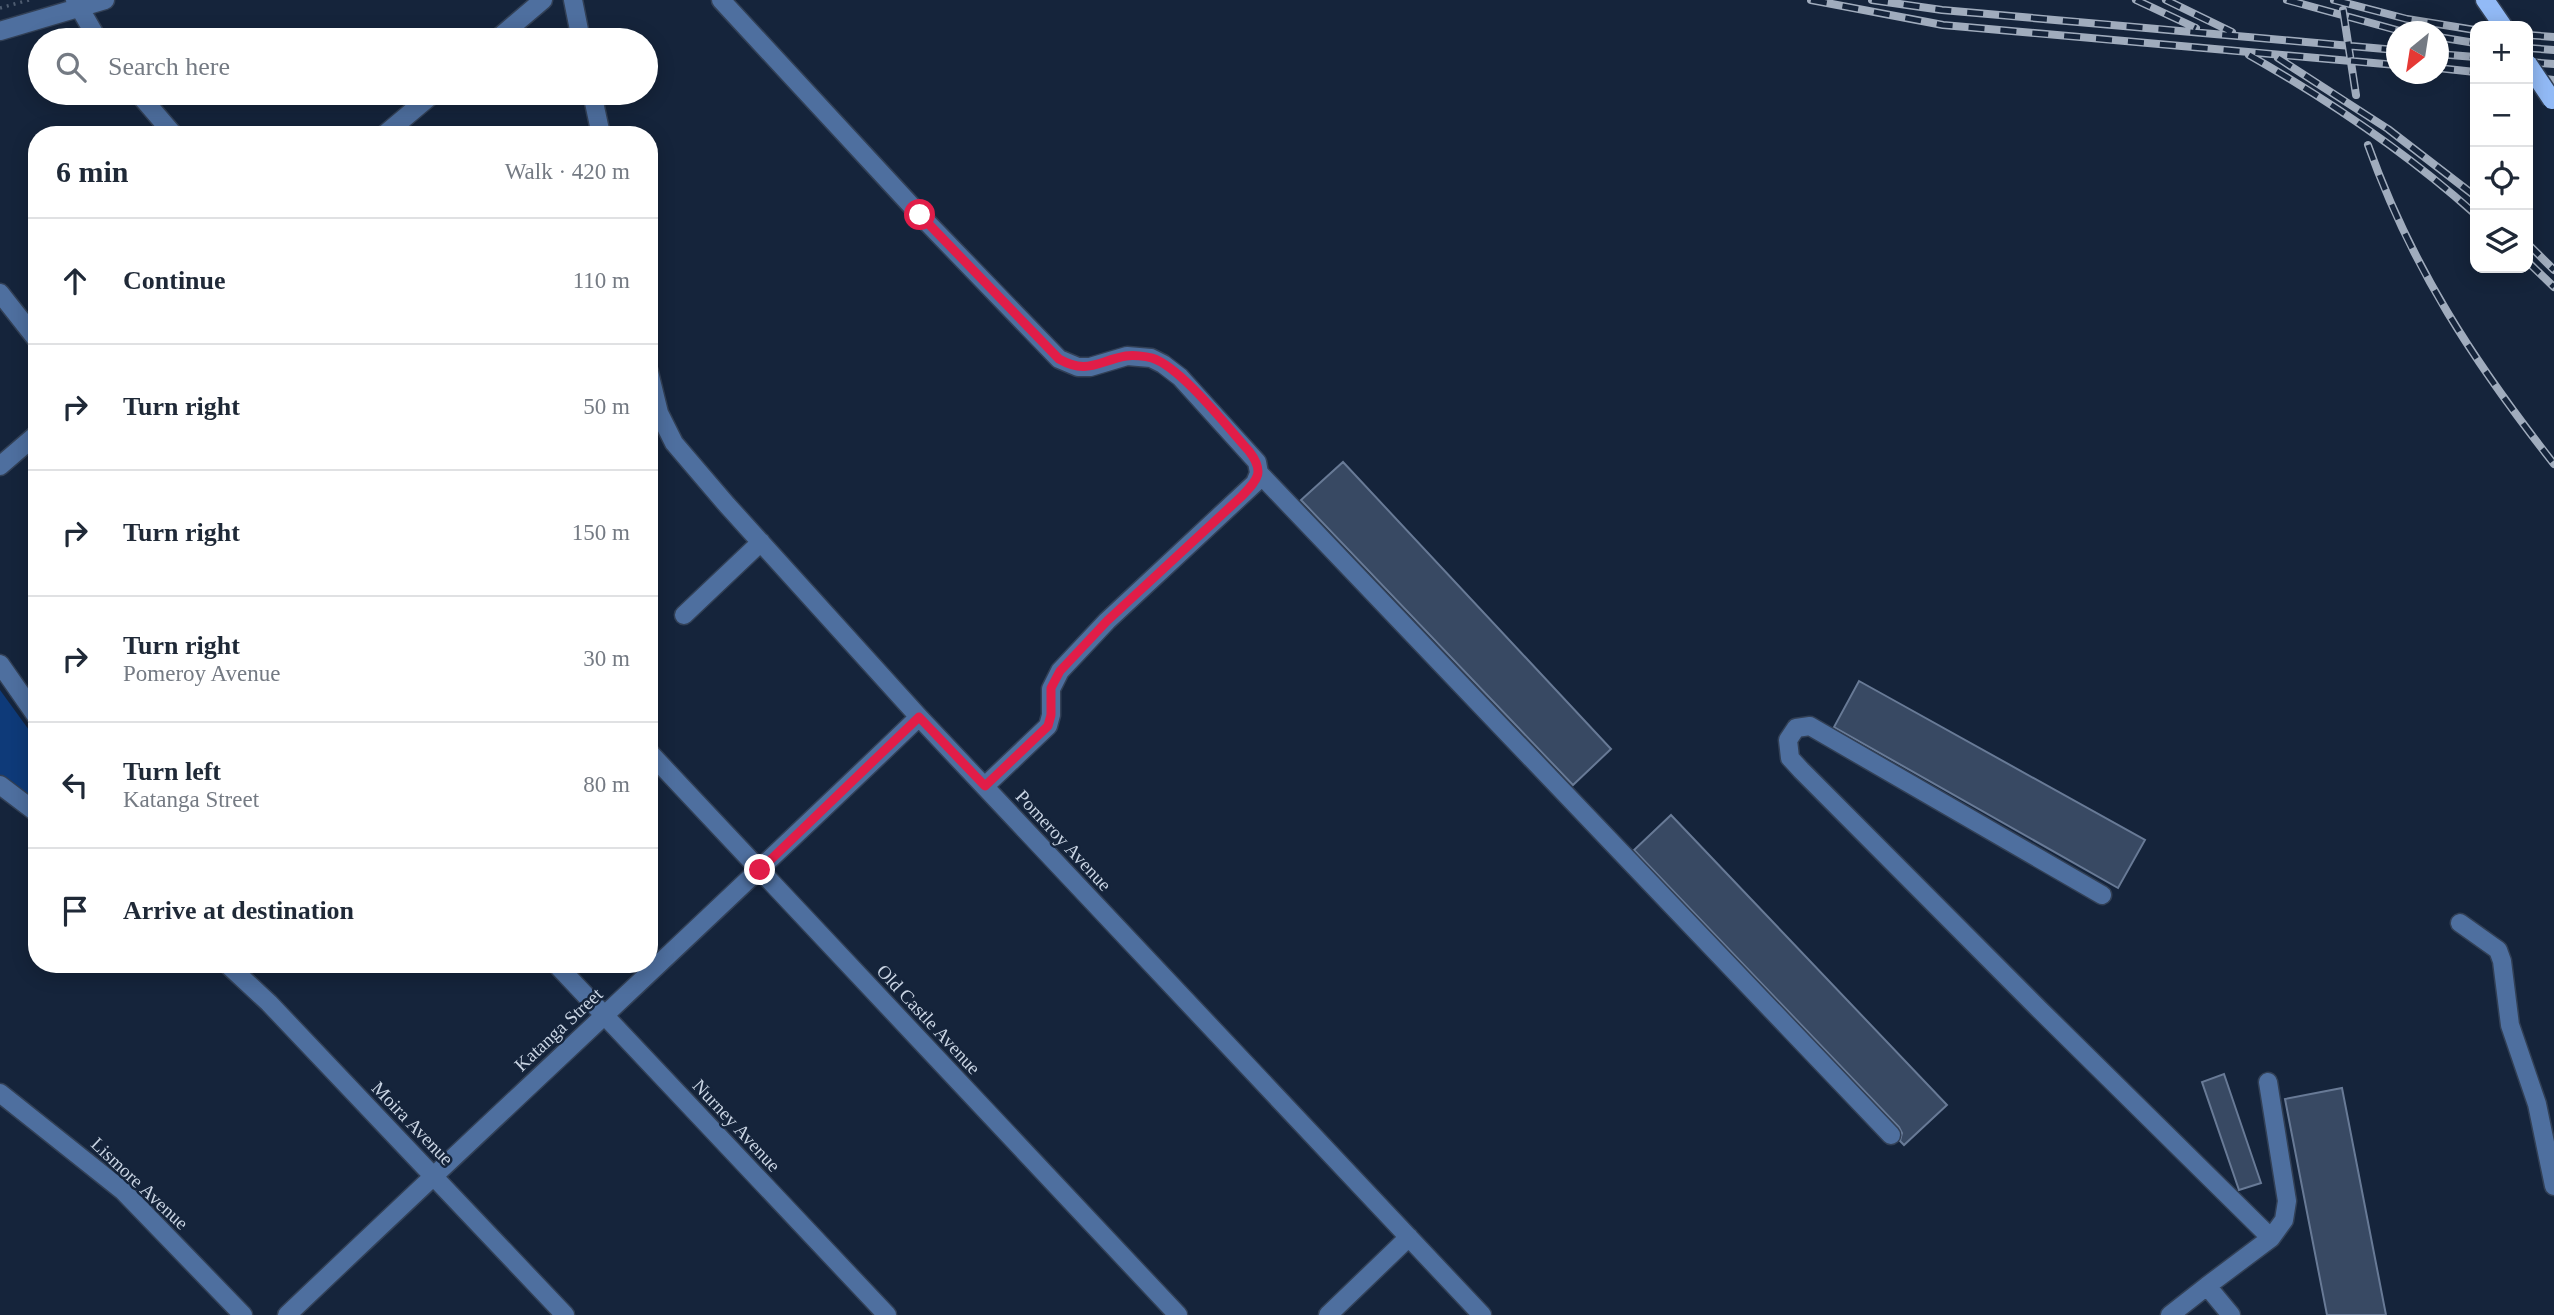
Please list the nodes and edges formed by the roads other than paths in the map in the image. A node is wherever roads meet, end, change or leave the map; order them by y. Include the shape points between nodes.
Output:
1 (105, 0) edge
2 (543, 0) edge
3 (573, 0) edge
4 (721, 0) edge
5 (2485, 0) edge
6 (76, 4) edge
7 (2499, 21) edge
8 (91, 28) edge
9 (510, 28) edge
10 (579, 28) edge
11 (0, 31) edge
12 (2533, 72) edge
13 (2553, 102) edge
14 (148, 105) edge
15 (420, 105) edge
16 (595, 105) edge
17 (166, 126) edge
18 (395, 126) edge
19 (599, 126) edge
20 (0, 293) edge
21 (28, 329) edge
22 (658, 409) edge
23 (28, 442) edge
24 (0, 466) edge
25 (1259, 473) junction
26 (761, 542) junction
27 (684, 615) dead end
28 (0, 664) edge
29 (28, 704) edge
30 (919, 717) junction
31 (658, 762) edge
32 (0, 785) edge
33 (985, 786) junction
34 (28, 806) edge
35 (760, 870) junction
36 (2102, 895) dead end
37 (2460, 923) dead end
38 (658, 964) edge
39 (237, 973) edge
40 (564, 973) edge
41 (648, 973) edge
42 (603, 1015) junction
43 (2268, 1082) dead end
44 (0, 1093) edge
45 (1891, 1135) dead end
46 (433, 1175) junction
47 (2554, 1186) edge
48 (1409, 1237) junction
49 (2271, 1238) junction
50 (2207, 1286) junction
51 (243, 1315) edge
52 (287, 1315) edge
53 (565, 1315) edge
54 (887, 1315) edge
55 (1178, 1315) edge
56 (1328, 1315) edge
57 (1482, 1315) edge
58 (2170, 1315) edge
59 (2231, 1315) edge

1 - 6 street
2 - 9 street
3 - 10 street
4 - 25 street via 1059,359 1078,367 1127,356 1163,364 1249,451
5 - 7 main road
6 - 8 street
6 - 11 street
12 - 13 main road, bridge
14 - 17 street
15 - 18 street
16 - 19 street
20 - 21 street
22 - 26 street, Pomeroy Avenue via 674,443
23 - 24 street
25 - 33 street via 1242,496 1060,671 1051,688 1048,726
25 - 45 street
26 - 27 street
26 - 30 street, Pomeroy Avenue
28 - 29 street
30 - 33 street, Pomeroy Avenue
30 - 35 street, Katanga Street
31 - 35 street, Old Castle Avenue
32 - 34 street
33 - 48 street, Pomeroy Avenue
35 - 38 street, Katanga Street
35 - 55 street, Old Castle Avenue
36 - 49 street via 1810,726 1797,728 1787,740 1790,758
37 - 47 street via 2498,950 2502,961 2510,1025 2537,1104
39 - 46 street, Moira Avenue
40 - 42 street, Nurney Avenue
41 - 42 street, Katanga Street
42 - 46 street, Katanga Street
42 - 54 street, Nurney Avenue
43 - 49 street via 2287,1201 2284,1220
44 - 51 street, Lismore Avenue via 123,1191
46 - 52 street, Katanga Street
46 - 53 street, Moira Avenue
48 - 56 street
48 - 57 street, Pomeroy Avenue
49 - 50 street
50 - 58 street
50 - 59 street

